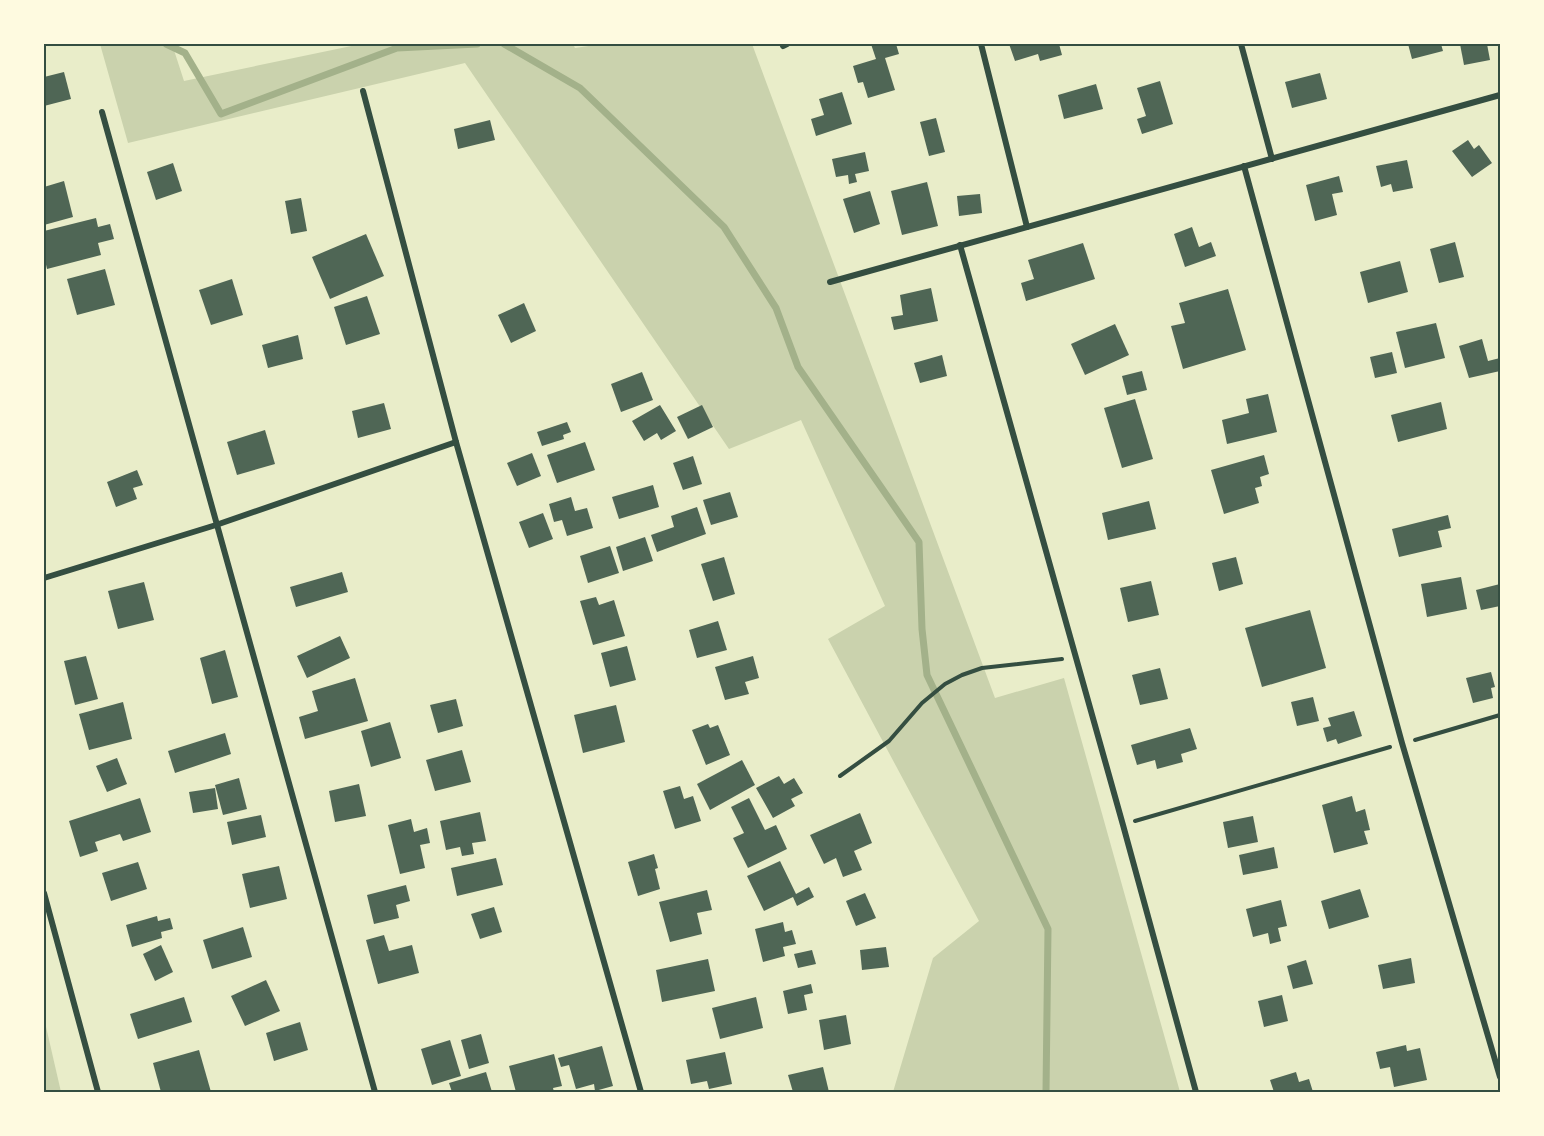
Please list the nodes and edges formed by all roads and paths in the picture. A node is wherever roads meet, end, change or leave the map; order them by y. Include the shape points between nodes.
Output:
1 (981, 44) edge
2 (1241, 44) edge
3 (363, 91) dead end
4 (1500, 94) edge
5 (102, 112) dead end
6 (1272, 159) junction
7 (1244, 166) junction
8 (1027, 227) junction
9 (960, 245) junction
10 (830, 282) dead end
11 (456, 442) junction
12 (216, 525) junction
13 (44, 578) edge
14 (1075, 658) junction
15 (1500, 715) edge
16 (1402, 743) junction
17 (840, 776) dead end
18 (1123, 825) junction
19 (44, 893) edge
20 (1500, 1077) edge
21 (98, 1092) edge
22 (375, 1092) edge
23 (641, 1092) edge
24 (1196, 1092) edge

1 - 8 street
2 - 6 street
3 - 11 street
4 - 6 street
5 - 12 street
6 - 7 street
7 - 8 street
7 - 16 street
8 - 9 street
9 - 10 street
9 - 14 street
11 - 12 street
11 - 23 street
12 - 13 street
12 - 22 street
14 - 17 path via 982,668 962,675 922,704 889,741
14 - 18 street
15 - 16 path
16 - 18 path
16 - 20 street
18 - 24 street
19 - 21 street

